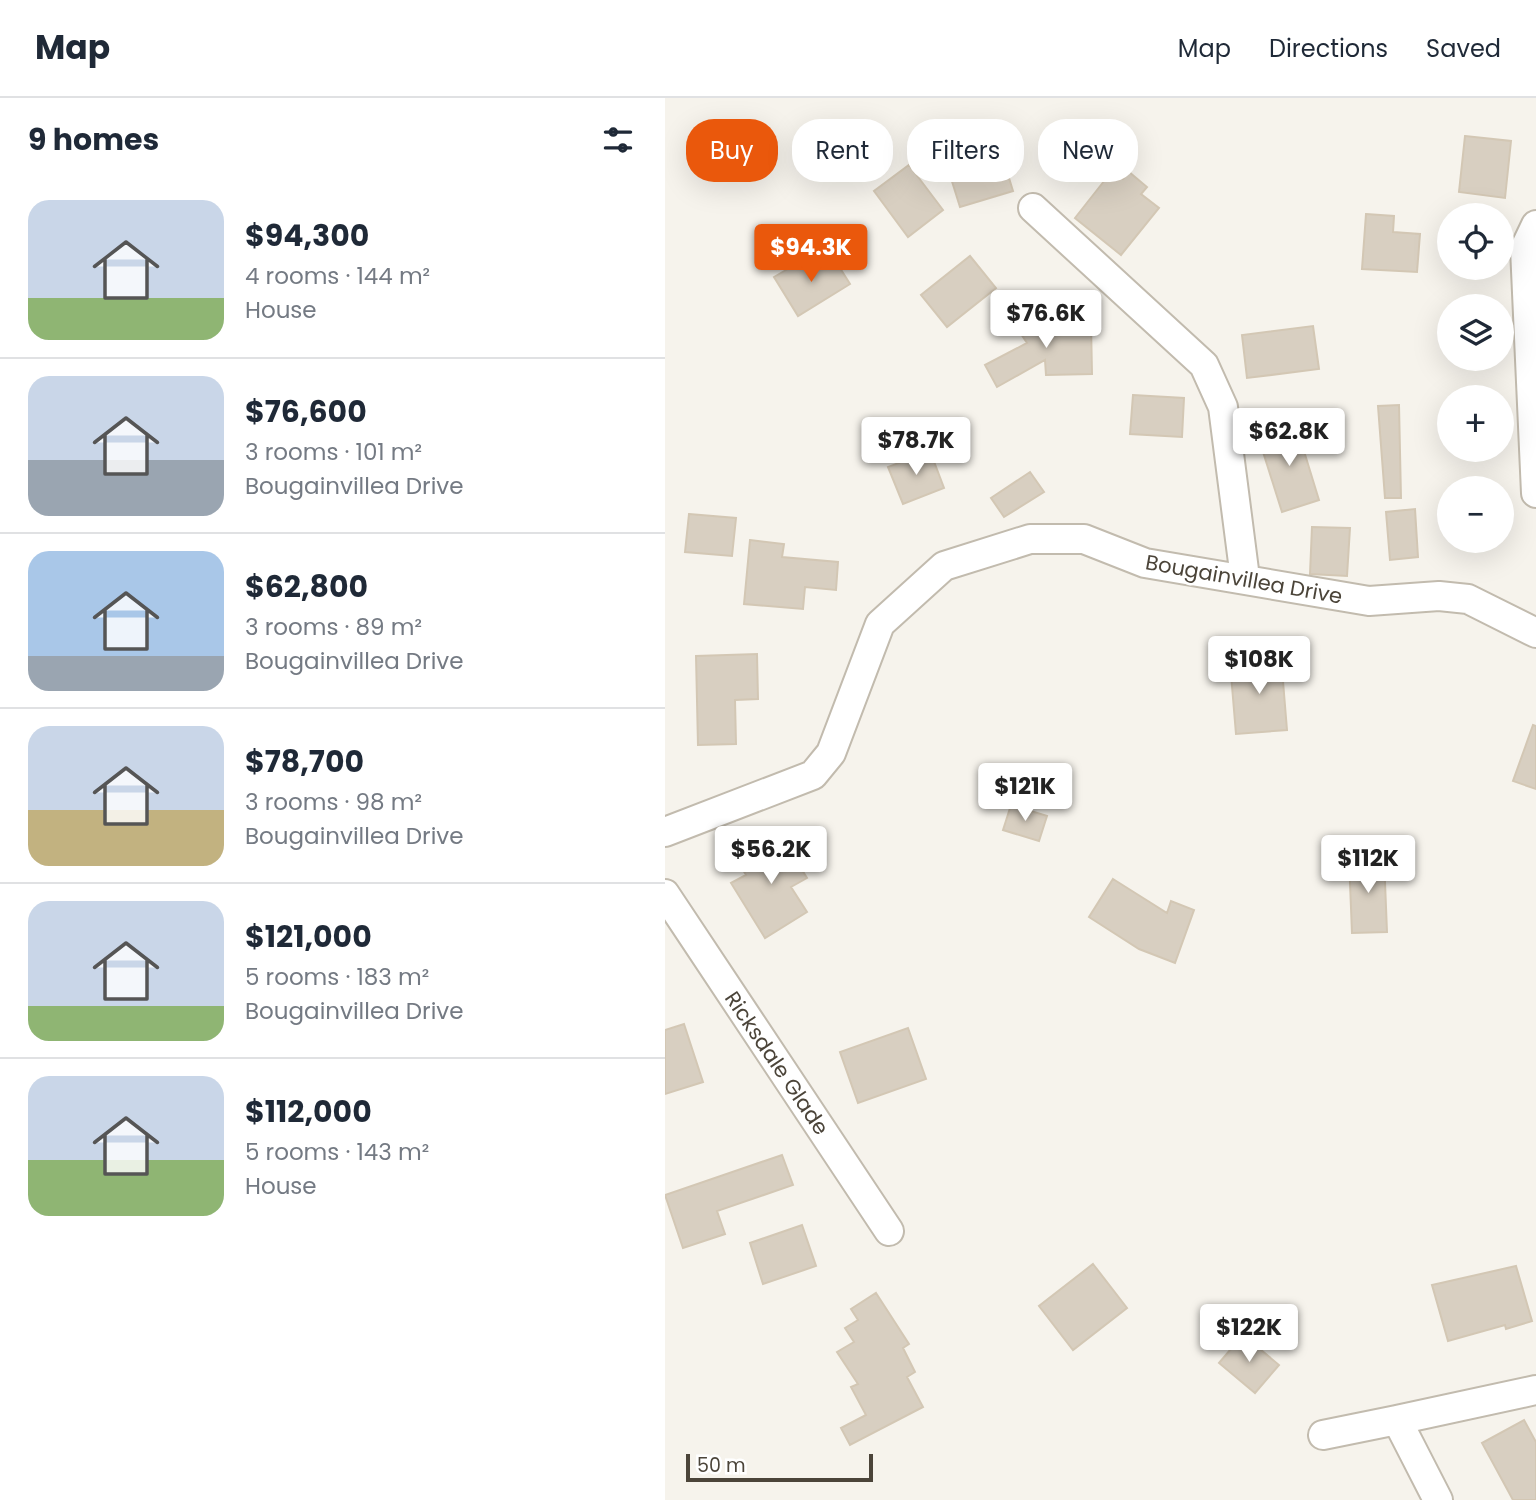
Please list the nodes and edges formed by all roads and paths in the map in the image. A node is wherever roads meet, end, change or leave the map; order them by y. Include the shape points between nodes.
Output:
1 (1033, 208) dead end
2 (1536, 225) edge
3 (1536, 493) edge
4 (1245, 578) junction
5 (1536, 632) edge
6 (665, 832) edge
7 (665, 894) edge
8 (889, 1231) dead end
9 (1536, 1390) edge
10 (1397, 1420) junction
11 (1323, 1435) dead end
12 (1438, 1500) edge

1 - 4 street via 1204,365 1223,407
2 - 3 street via 1525,248
4 - 5 street, Bougainvillea Drive via 1369,601 1440,596 1468,599
4 - 6 street, Bougainvillea Drive via 1145,563 1084,539 1030,539 944,566 880,624 831,752 813,775
7 - 8 street, Ricksdale Glade
9 - 10 street
10 - 11 street
10 - 12 street

